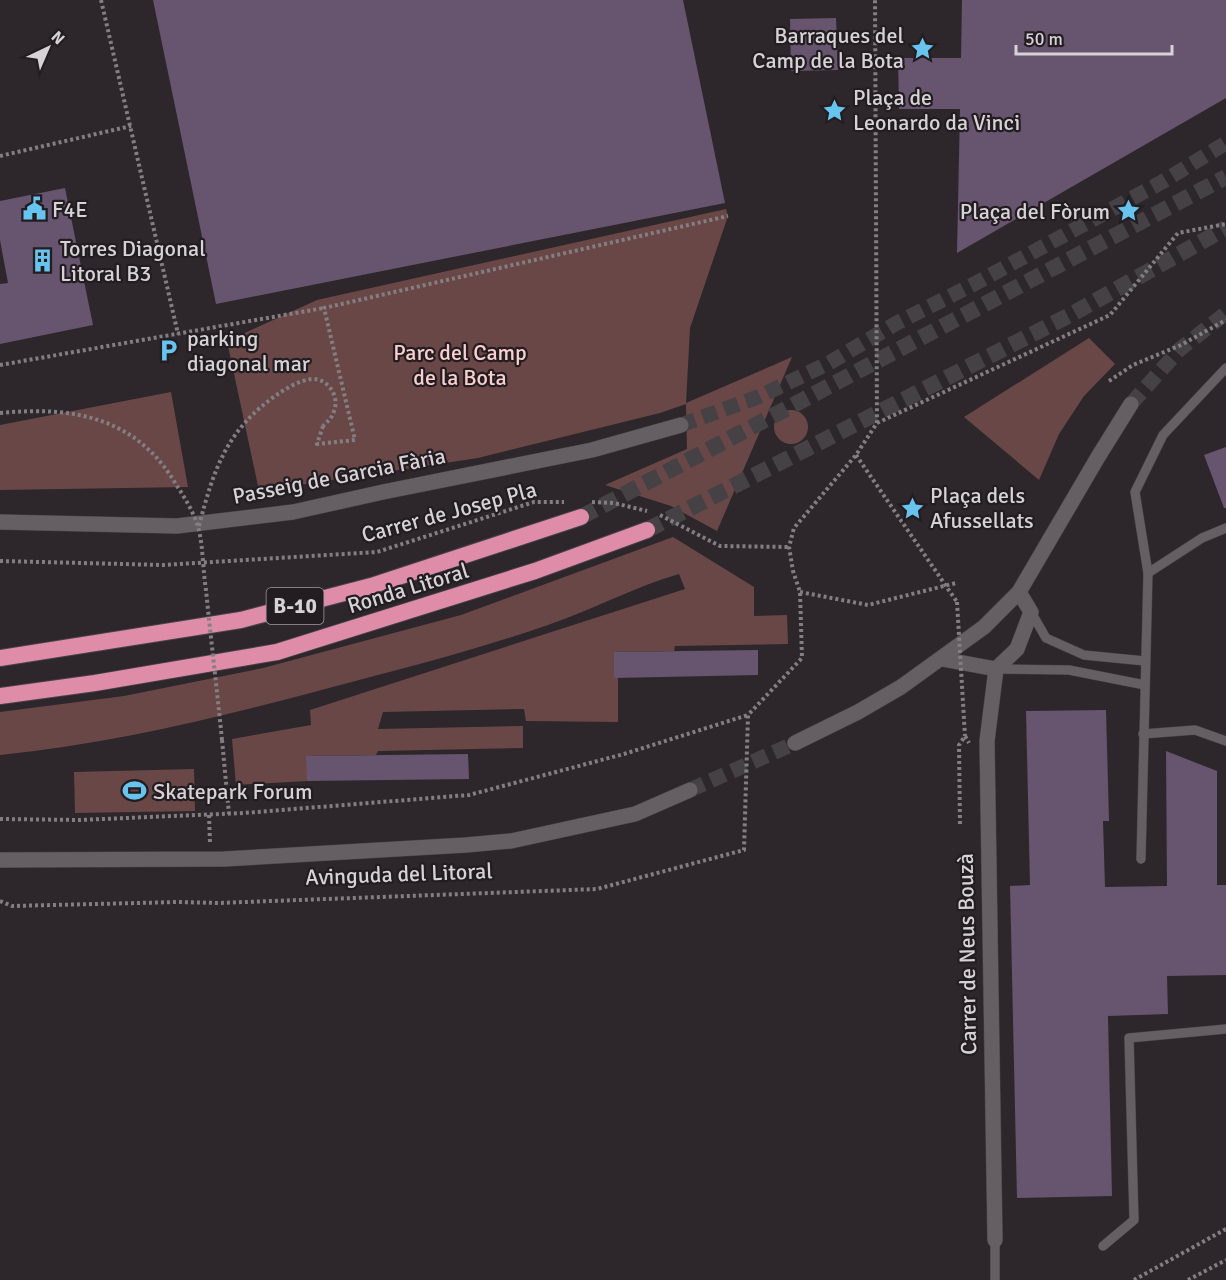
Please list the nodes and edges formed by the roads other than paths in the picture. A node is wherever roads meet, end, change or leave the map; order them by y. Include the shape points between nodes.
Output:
1 (1226, 368) edge
2 (1131, 404) tunnel mouth
3 (681, 425) tunnel mouth
4 (580, 517) tunnel mouth
5 (0, 522) edge
6 (1226, 528) edge
7 (647, 530) tunnel mouth
8 (1148, 573) junction
9 (1019, 592) junction
10 (1031, 612) junction
11 (0, 658) edge
12 (942, 659) junction
13 (1145, 661) junction
14 (996, 669) junction
15 (1145, 685) junction
16 (0, 696) edge
17 (1143, 735) junction
18 (1226, 741) edge
19 (795, 743) tunnel mouth
20 (690, 790) tunnel mouth
21 (1141, 859) dead end
22 (0, 860) edge
23 (1226, 1029) edge
24 (995, 1239) joint
25 (1103, 1246) dead end
26 (995, 1280) edge

1 - 8 lane via 1163,435 1134,492
2 - 9 main road
3 - 5 main road, Passeig de Garcia Fària via 592,450 293,512 177,526
4 - 11 highway, Ronda Litoral / B-10 via 371,586 241,620
6 - 8 lane via 1202,537
7 - 16 highway, Ronda Litoral / B-10 via 535,571 277,652
8 - 13 lane
9 - 10 main road
9 - 12 main road via 984,627
10 - 13 lane via 1046,638 1084,655
10 - 14 main road via 1017,649
12 - 14 main road
12 - 19 main road via 858,712
13 - 15 lane
14 - 15 lane via 1069,670
14 - 24 main road, Carrer de Neus Bouzà via 987,741
15 - 17 lane
17 - 18 lane via 1195,730
17 - 21 lane
20 - 22 main road, Avinguda del Litoral via 635,814 489,843 224,859
23 - 25 lane via 1129,1038 1134,1220
24 - 26 lane

